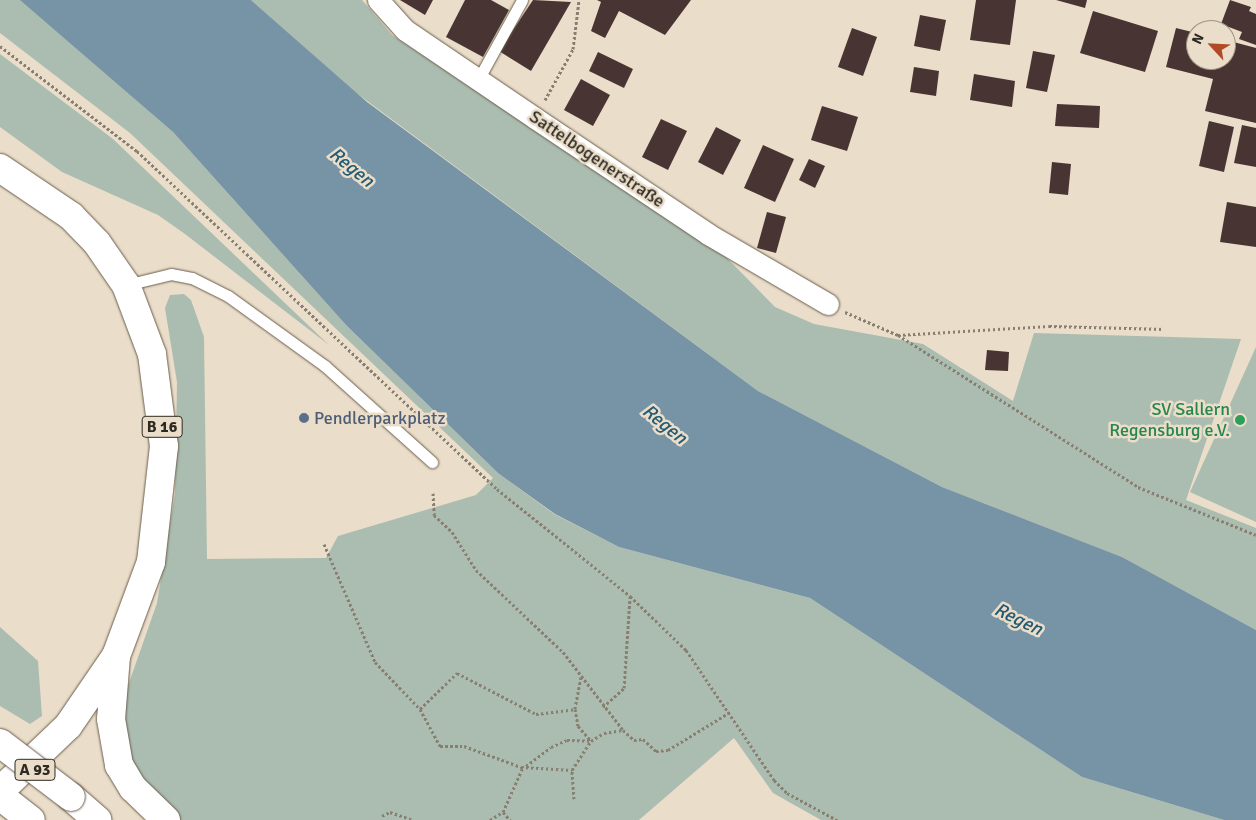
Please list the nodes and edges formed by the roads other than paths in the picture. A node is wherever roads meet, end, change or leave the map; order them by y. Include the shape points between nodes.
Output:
1 (378, 0) edge
2 (522, 0) edge
3 (479, 78) junction
4 (2, 169) edge
5 (126, 284) junction
6 (828, 304) road end
7 (432, 462) dead end
8 (116, 656) junction
9 (0, 743) edge
10 (0, 791) edge
11 (0, 796) edge
12 (31, 820) edge
13 (97, 820) edge
14 (166, 820) edge

1 - 3 street, Sattelbogenerstraße via 405,30
2 - 3 lane
3 - 6 street, Sattelbogenerstraße via 715,238
4 - 5 highway, B 16 via 71,216 97,243
5 - 7 lane via 171,274 192,278 228,296 325,366
5 - 8 highway, B 16 via 152,354 164,446 151,562
8 - 10 highway, B 16 via 62,733
8 - 14 highway via 111,718 119,765 133,788
9 - 13 highway, A 93, bridge
11 - 12 highway, A 93

